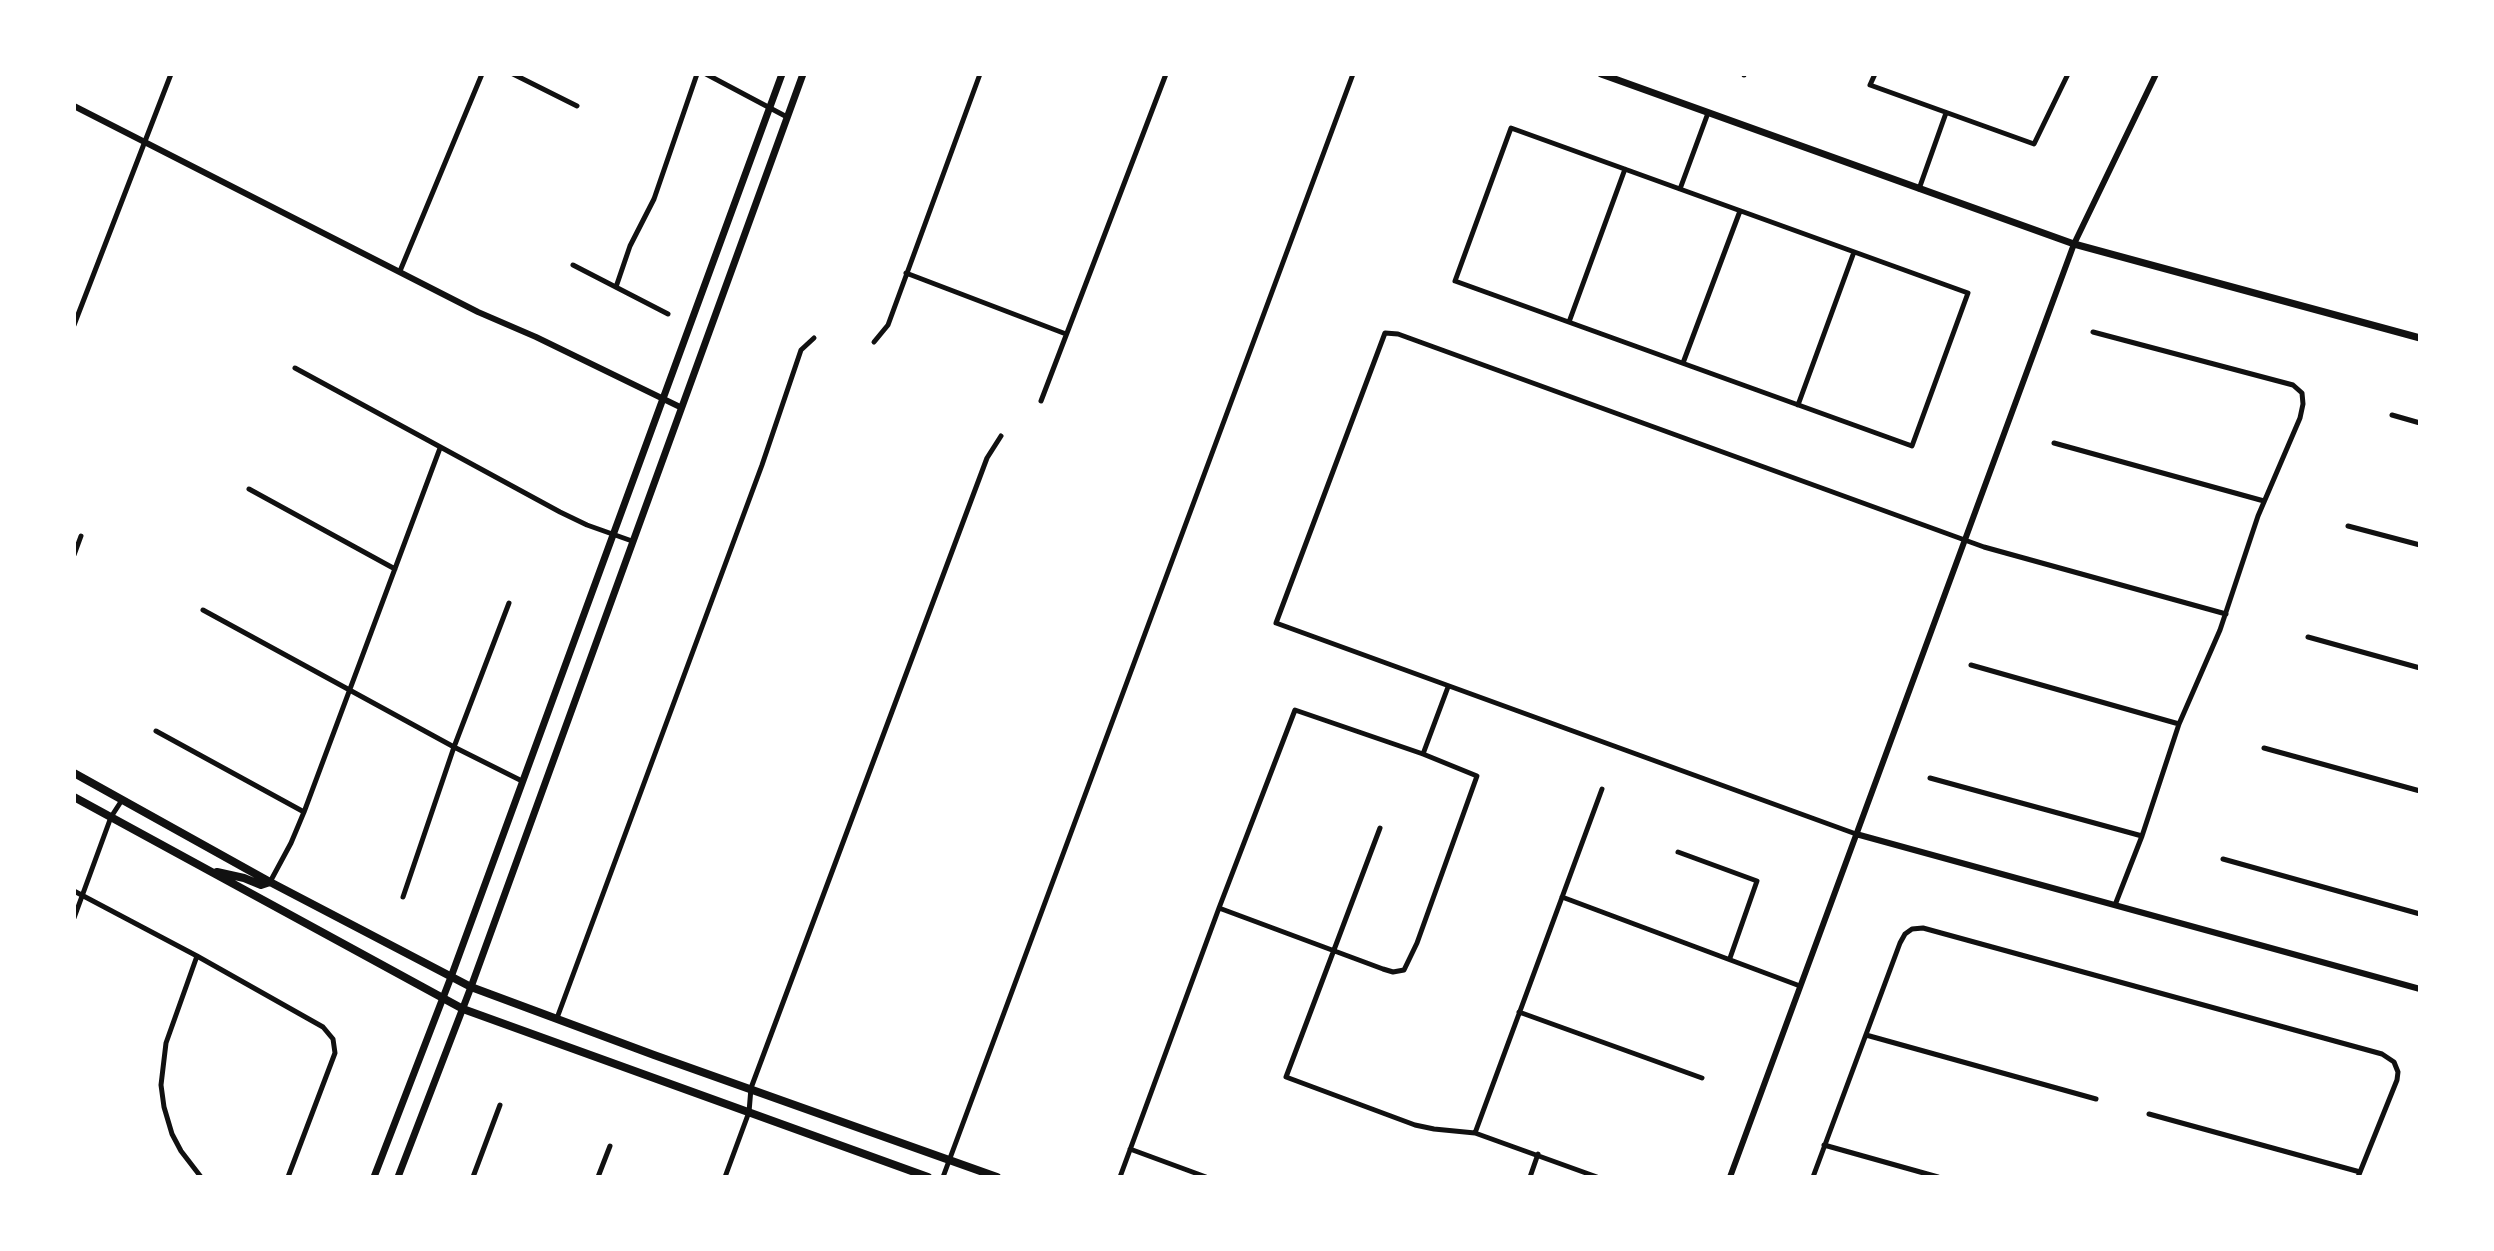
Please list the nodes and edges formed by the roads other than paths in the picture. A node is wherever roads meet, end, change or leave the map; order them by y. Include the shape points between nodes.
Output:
1 (171, 74) edge
2 (482, 74) edge
3 (513, 74) edge
4 (697, 74) edge
5 (706, 74) edge
6 (782, 74) edge
7 (803, 74) edge
8 (980, 74) edge
9 (1166, 74) edge
10 (1353, 74) edge
11 (1601, 74) edge
12 (1875, 74) edge
13 (2068, 74) edge
14 (2156, 74) edge
15 (74, 106) edge
16 (577, 106) dead end
17 (770, 108) junction
18 (1708, 113) junction
19 (1946, 113) junction
20 (787, 117) junction
21 (145, 142) junction
22 (1625, 169) junction
23 (1680, 189) junction
24 (1919, 189) junction
25 (1740, 211) junction
26 (2074, 244) junction
27 (1854, 252) junction
28 (573, 265) dead end
29 (400, 271) junction
30 (906, 273) junction
31 (616, 287) junction
32 (668, 314) dead end
33 (1569, 322) junction
34 (74, 325) edge
35 (2093, 332) dead end
36 (1066, 334) junction
37 (814, 338) dead end
38 (2420, 338) edge
39 (874, 342) dead end
40 (1683, 363) junction
41 (295, 368) dead end
42 (662, 399) junction
43 (1041, 401) dead end
44 (1798, 405) junction
45 (680, 407) junction
46 (2392, 415) dead end
47 (2420, 423) edge
48 (1001, 436) dead end
49 (2054, 443) dead end
50 (440, 448) junction
51 (249, 489) dead end
52 (2264, 501) junction
53 (2348, 526) dead end
54 (612, 534) junction
55 (81, 536) dead end
56 (1965, 540) junction
57 (632, 541) junction
58 (2420, 545) edge
59 (74, 555) edge
60 (395, 569) junction
61 (509, 603) dead end
62 (203, 610) dead end
63 (2226, 614) junction
64 (2308, 637) dead end
65 (1971, 665) dead end
66 (2420, 668) edge
67 (1448, 687) junction
68 (349, 691) junction
69 (2179, 724) junction
70 (156, 731) dead end
71 (454, 747) junction
72 (2264, 748) dead end
73 (1423, 754) junction
74 (74, 773) edge
75 (1930, 778) dead end
76 (522, 781) junction
77 (1602, 789) dead end
78 (2420, 791) edge
79 (74, 797) edge
80 (122, 800) junction
81 (304, 812) junction
82 (111, 817) junction
83 (1380, 828) dead end
84 (1856, 834) junction
85 (2142, 836) junction
86 (1678, 852) dead end
87 (2223, 859) dead end
88 (208, 870) junction
89 (270, 882) junction
90 (74, 891) edge
91 (82, 895) junction
92 (403, 897) dead end
93 (1562, 897) junction
94 (2115, 905) junction
95 (1219, 908) junction
96 (2420, 914) edge
97 (74, 918) edge
98 (1332, 950) junction
99 (197, 956) junction
100 (1730, 958) junction
101 (451, 977) junction
102 (1800, 986) junction
103 (471, 987) junction
104 (2420, 989) edge
105 (442, 998) junction
106 (463, 1009) junction
107 (1519, 1012) junction
108 (556, 1019) junction
109 (1866, 1035) junction
110 (1702, 1078) dead end
111 (751, 1088) junction
112 (2096, 1099) dead end
113 (500, 1105) dead end
114 (749, 1112) junction
115 (2149, 1114) dead end
116 (1475, 1133) junction
117 (1824, 1145) junction
118 (610, 1146) dead end
119 (1130, 1149) junction
120 (1538, 1154) junction
121 (950, 1160) junction
122 (2359, 1174) edge
123 (201, 1177) edge
124 (288, 1177) edge
125 (374, 1177) edge
126 (398, 1177) edge
127 (473, 1177) edge
128 (598, 1177) edge
129 (725, 1177) edge
130 (928, 1177) edge
131 (943, 1177) edge
132 (997, 1177) edge
133 (1120, 1177) edge
134 (1206, 1177) edge
135 (1530, 1177) edge
136 (1597, 1177) edge
137 (1730, 1177) edge
138 (1813, 1177) edge
139 (1938, 1177) edge

1 - 21 street
2 - 29 street
3 - 16 street
4 - 31 street via 654,199
5 - 17 street
6 - 17 main road
7 - 20 main road
8 - 30 street
9 - 36 street
10 - 121 street
11 - 18 main road
12 - 19 street via 1870,85
13 - 19 street via 2034,144
14 - 26 street
15 - 21 street
17 - 20 street
17 - 42 main road
18 - 23 street
18 - 24 main road
19 - 24 street
20 - 45 main road
21 - 29 street
21 - 34 street
22 - 23 street
22 - 33 street
22 - 33 street via 1511,128 1455,281
23 - 25 street
24 - 26 main road
25 - 27 street
25 - 40 street
26 - 38 main road
26 - 56 street
27 - 44 street
27 - 44 street via 1968,293 1912,446
28 - 31 street
29 - 42 street
30 - 36 street
30 - 39 street via 888,325
31 - 32 street
33 - 40 street
35 - 52 street via 2293,385 2302,393 2300,418
36 - 43 street
37 - 108 street via 801,350
40 - 44 street
41 - 50 street
42 - 45 street
42 - 54 main road
45 - 57 main road
46 - 47 street
48 - 111 street via 987,458
49 - 52 street
50 - 54 street
50 - 60 street
51 - 60 street
52 - 63 street
53 - 58 street
54 - 57 street
54 - 76 main road
55 - 59 street
56 - 63 street
56 - 67 street via 1385,333 1276,623
56 - 84 street
57 - 103 main road
60 - 68 street
61 - 71 street
62 - 68 street
63 - 69 street
64 - 66 street
65 - 69 street
67 - 73 street
67 - 84 street
68 - 71 street
68 - 81 street
69 - 85 street
70 - 81 street
71 - 76 street
71 - 92 street
72 - 78 street
73 - 95 street via 1295,710
73 - 98 street via 1477,776 1417,943 1404,970 1393,972
74 - 80 main road
75 - 85 street
76 - 101 main road
77 - 93 street
79 - 82 main road
80 - 82 street
80 - 89 main road
81 - 89 street
82 - 88 main road
82 - 91 street
83 - 98 street
84 - 94 street
84 - 102 street
85 - 94 street
86 - 100 street via 1757,881
87 - 96 street
88 - 89 main road via 261,885
88 - 105 main road
89 - 101 main road
90 - 91 street
91 - 97 street
91 - 99 street
93 - 100 street
93 - 107 street
94 - 104 street
95 - 98 street
95 - 119 street
98 - 116 street via 1286,1077 1415,1125
99 - 123 street via 166,1043 161,1085 172,1134
99 - 124 street via 323,1027 333,1039 335,1053
100 - 102 street
101 - 103 main road
101 - 105 main road
102 - 137 street
103 - 106 main road
103 - 108 main road
105 - 106 main road
105 - 125 main road
106 - 114 main road
106 - 126 main road
107 - 110 street
107 - 116 street
108 - 111 main road
109 - 112 street
109 - 117 street
109 - 122 street via 1900,943 1912,929 1923,928 2382,1054 2394,1062 2397,1080
111 - 114 street
111 - 121 main road
113 - 127 street
114 - 129 street
114 - 130 main road
115 - 122 street
116 - 120 street
117 - 138 street
117 - 139 street
118 - 128 street
119 - 133 street
119 - 134 street
120 - 135 street
120 - 136 street
121 - 131 street
121 - 132 main road

